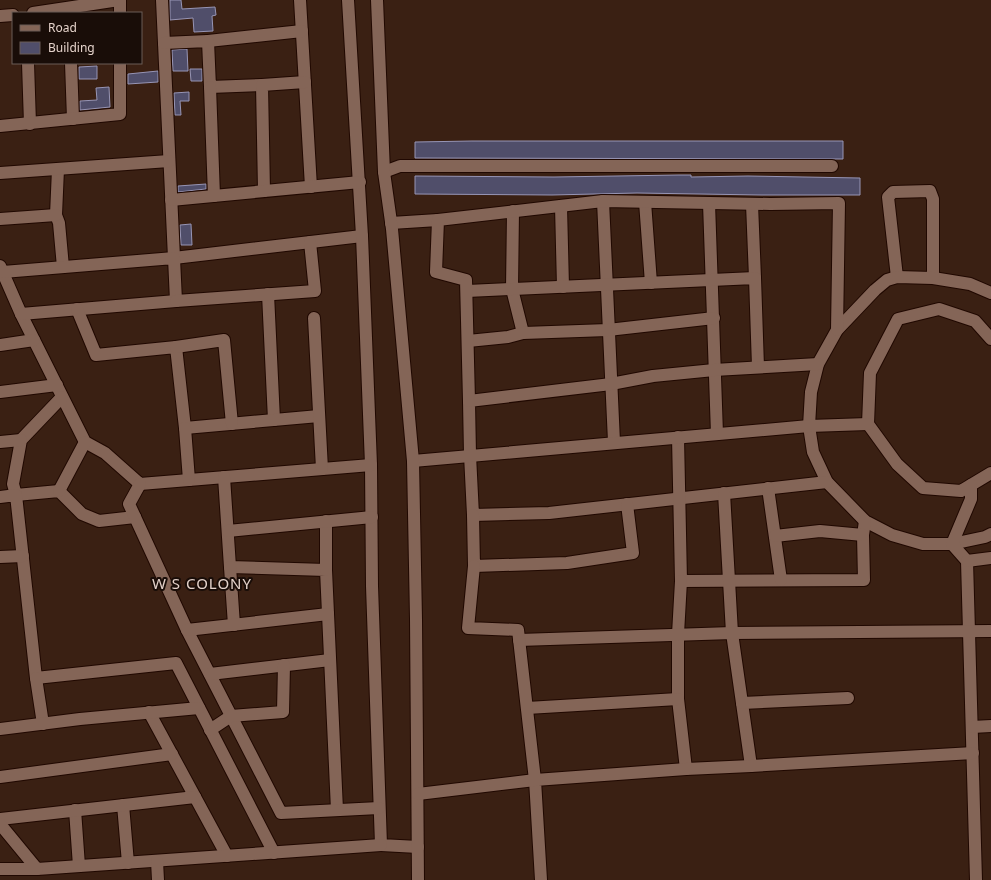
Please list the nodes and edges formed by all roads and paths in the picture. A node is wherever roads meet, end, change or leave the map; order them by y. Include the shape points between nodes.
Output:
1 (120, 0) edge
2 (162, 0) edge
3 (300, 0) edge
4 (348, 0) edge
5 (377, 0) edge
6 (70, 10) edge
7 (42, 12) edge
8 (120, 12) edge
9 (12, 15) edge
10 (0, 16) edge
11 (302, 31) junction
12 (208, 41) junction
13 (164, 43) junction
14 (28, 64) edge
15 (71, 64) edge
16 (120, 64) edge
17 (305, 82) junction
18 (262, 85) junction
19 (210, 87) junction
20 (72, 119) junction
21 (30, 124) junction
22 (0, 126) edge
23 (169, 161) junction
24 (832, 166) dead end
25 (58, 169) junction
26 (384, 172) junction
27 (0, 173) edge
28 (360, 182) junction
29 (311, 187) junction
30 (264, 191) junction
31 (214, 196) junction
32 (171, 200) junction
33 (603, 201) junction
34 (645, 202) junction
35 (709, 203) junction
36 (752, 204) junction
37 (562, 206) junction
38 (514, 211) junction
39 (56, 215) junction
40 (0, 219) edge
41 (438, 220) junction
42 (392, 222) junction
43 (362, 236) junction
44 (310, 242) junction
45 (174, 258) junction
46 (64, 267) junction
47 (1, 269) edge
48 (897, 277) junction
49 (755, 278) junction
50 (933, 278) junction
51 (712, 280) junction
52 (651, 283) junction
53 (606, 285) junction
54 (563, 286) junction
55 (512, 289) junction
56 (467, 291) junction
57 (991, 292) edge
58 (268, 294) junction
59 (176, 301) junction
60 (77, 309) junction
61 (21, 314) junction
62 (314, 318) dead end
63 (714, 318) junction
64 (608, 330) junction
65 (837, 330) junction
66 (523, 333) junction
67 (991, 339) edge
68 (34, 340) junction
69 (468, 341) junction
70 (0, 346) edge
71 (176, 347) junction
72 (818, 364) junction
73 (758, 367) junction
74 (714, 370) junction
75 (610, 384) junction
76 (57, 385) junction
77 (0, 392) edge
78 (62, 397) junction
79 (469, 400) junction
80 (319, 416) junction
81 (274, 420) junction
82 (232, 424) junction
83 (868, 424) junction
84 (809, 426) junction
85 (185, 428) junction
86 (716, 434) junction
87 (678, 437) junction
88 (21, 440) junction
89 (0, 442) edge
90 (85, 442) junction
91 (614, 442) junction
92 (470, 455) junction
93 (412, 461) junction
94 (371, 465) junction
95 (322, 469) junction
96 (991, 473) edge
97 (224, 477) junction
98 (189, 480) junction
99 (827, 482) junction
100 (140, 484) junction
101 (971, 485) junction
102 (768, 488) junction
103 (59, 492) junction
104 (724, 493) junction
105 (16, 495) junction
106 (0, 497) edge
107 (680, 498) junction
108 (129, 504) junction
109 (627, 504) junction
110 (473, 515) junction
111 (372, 517) junction
112 (135, 518) junction
113 (118, 519) junction
114 (326, 521) junction
115 (865, 521) junction
116 (228, 531) junction
117 (991, 534) edge
118 (862, 535) junction
119 (774, 536) junction
120 (952, 544) junction
121 (23, 556) junction
122 (0, 557) edge
123 (991, 558) edge
124 (967, 561) junction
125 (474, 566) junction
126 (230, 567) junction
127 (326, 570) junction
128 (729, 580) junction
129 (781, 580) junction
130 (681, 581) junction
131 (328, 614) junction
132 (234, 624) junction
133 (188, 630) junction
134 (991, 631) edge
135 (969, 632) junction
136 (732, 633) junction
137 (678, 634) junction
138 (519, 640) junction
139 (330, 660) junction
140 (284, 665) junction
141 (210, 674) junction
142 (36, 678) junction
143 (848, 698) dead end
144 (678, 699) junction
145 (742, 703) junction
146 (199, 708) junction
147 (527, 708) junction
148 (149, 712) junction
149 (231, 716) junction
150 (43, 724) junction
151 (991, 726) edge
152 (972, 727) junction
153 (0, 729) edge
154 (210, 730) junction
155 (973, 753) junction
156 (172, 754) junction
157 (751, 766) junction
158 (686, 769) junction
159 (0, 777) edge
160 (535, 780) junction
161 (418, 794) junction
162 (195, 797) junction
163 (123, 805) junction
164 (379, 808) junction
165 (75, 810) junction
166 (337, 810) junction
167 (0, 819) edge
168 (0, 824) edge
169 (381, 846) junction
170 (418, 847) junction
171 (274, 853) junction
172 (227, 856) junction
173 (157, 861) junction
174 (128, 863) junction
175 (79, 866) junction
176 (0, 869) edge
177 (37, 869) junction
178 (158, 880) edge
179 (418, 880) edge
180 (541, 880) edge
181 (976, 880) edge

1 - 6 street
1 - 8 street
2 - 13 street
3 - 11 street
4 - 28 street
5 - 26 street
6 - 7 street
9 - 10 street
11 - 12 street
11 - 17 street
12 - 13 street
12 - 19 street
13 - 23 street
14 - 21 street
15 - 20 street
16 - 20 street via 120,114
17 - 18 street
17 - 29 street
18 - 19 street
18 - 30 street
19 - 31 street
20 - 21 street
21 - 22 street
23 - 25 street
23 - 32 street
24 - 26 street via 400,166
25 - 27 street
25 - 39 street
26 - 42 street
28 - 29 street
28 - 43 street
29 - 30 street
30 - 31 street
31 - 32 street
32 - 45 street
33 - 34 street
33 - 37 street
33 - 53 street
34 - 35 street
34 - 52 street
35 - 36 street
35 - 51 street
36 - 49 street
36 - 65 street via 839,203
37 - 38 street
37 - 54 street
38 - 41 street
38 - 55 street
39 - 40 street
39 - 46 street
41 - 42 street
41 - 56 street via 436,272 466,280
42 - 93 street
43 - 44 street
43 - 94 street
44 - 45 street
44 - 58 street via 315,291
45 - 46 street
45 - 59 street
46 - 47 street
47 - 61 street
48 - 50 street
48 - 50 street via 888,197 893,192 930,191 933,199
48 - 65 street via 887,280 875,290
49 - 51 street
49 - 73 street
50 - 57 street via 970,284
51 - 52 street
51 - 63 street
52 - 53 street
53 - 54 street
53 - 64 street
54 - 55 street
55 - 56 street
55 - 66 street
56 - 69 street
58 - 59 street
58 - 81 street
59 - 60 street
60 - 61 street
60 - 71 street via 96,355
61 - 68 street
62 - 80 street
63 - 64 street
63 - 74 street
64 - 66 street
64 - 75 street
65 - 72 street
66 - 69 street
67 - 83 street via 975,321 939,309 898,319 870,373
68 - 70 street
68 - 76 street
69 - 79 street
71 - 82 street via 224,340
71 - 85 street
72 - 73 street
72 - 84 street via 811,392
73 - 74 street
74 - 75 street via 653,376
74 - 86 street
75 - 79 street
75 - 91 street
76 - 77 street
76 - 78 street
78 - 88 street
78 - 90 street
79 - 92 street
80 - 81 street
80 - 95 street
81 - 82 street
82 - 85 street
83 - 84 street
83 - 101 street via 897,464 923,488 961,491
84 - 86 street
84 - 99 street via 813,452
85 - 98 street
86 - 87 street
87 - 91 street
87 - 107 street
88 - 89 street
88 - 105 street via 13,484
90 - 100 street via 105,453
90 - 103 street
91 - 92 street
92 - 93 street
92 - 110 street
93 - 161 street
94 - 95 street
94 - 111 street
95 - 97 street
96 - 101 street
97 - 98 street
97 - 116 street
98 - 100 street
99 - 102 street
99 - 115 street
100 - 108 street
101 - 120 street via 971,499
102 - 104 street
102 - 119 street
103 - 105 street
103 - 113 street via 82,514 99,520
104 - 107 street
104 - 128 street
105 - 106 street
105 - 121 street
107 - 109 street
107 - 130 street
108 - 112 street
108 - 113 street
109 - 110 street via 549,513
109 - 125 street via 633,553 567,563
110 - 125 street
111 - 114 street
111 - 164 street
112 - 113 street
112 - 133 street
114 - 116 street
114 - 127 street
115 - 118 street
115 - 120 street via 892,536 923,544
116 - 126 street
117 - 120 street
118 - 119 street via 820,531
118 - 129 street via 864,580
119 - 129 street
120 - 124 street
121 - 122 street
121 - 142 street
123 - 124 street
124 - 135 street
125 - 138 street via 468,628 518,630
126 - 127 street
126 - 132 street
127 - 131 street
128 - 129 street
128 - 130 street
128 - 136 street
130 - 137 street
131 - 132 street
131 - 139 street
132 - 133 street
133 - 141 street
134 - 135 street
135 - 136 street
135 - 152 street
136 - 137 street
136 - 145 street
137 - 138 street
137 - 144 street
138 - 147 street
139 - 140 street
139 - 166 street
140 - 141 street
140 - 149 street via 283,712
141 - 149 street
142 - 146 street via 176,663
142 - 150 street
143 - 145 street
144 - 147 street
144 - 158 street
145 - 157 street
146 - 148 street
146 - 154 street
147 - 160 street
148 - 150 street
148 - 156 street
149 - 154 street
149 - 166 street via 281,813
150 - 153 street
151 - 152 street
152 - 155 street
154 - 171 street
155 - 157 street
155 - 181 street
156 - 159 street
156 - 162 street
157 - 158 street
158 - 160 street
160 - 161 street
160 - 180 street
161 - 170 street
162 - 163 street
162 - 172 street
163 - 165 street
163 - 174 street
164 - 166 street
164 - 169 street
165 - 167 street
165 - 175 street
168 - 177 street
169 - 170 street
169 - 171 street
170 - 179 street
171 - 172 street
172 - 173 street
173 - 174 street
173 - 178 street
174 - 175 street
175 - 177 street
176 - 177 street

